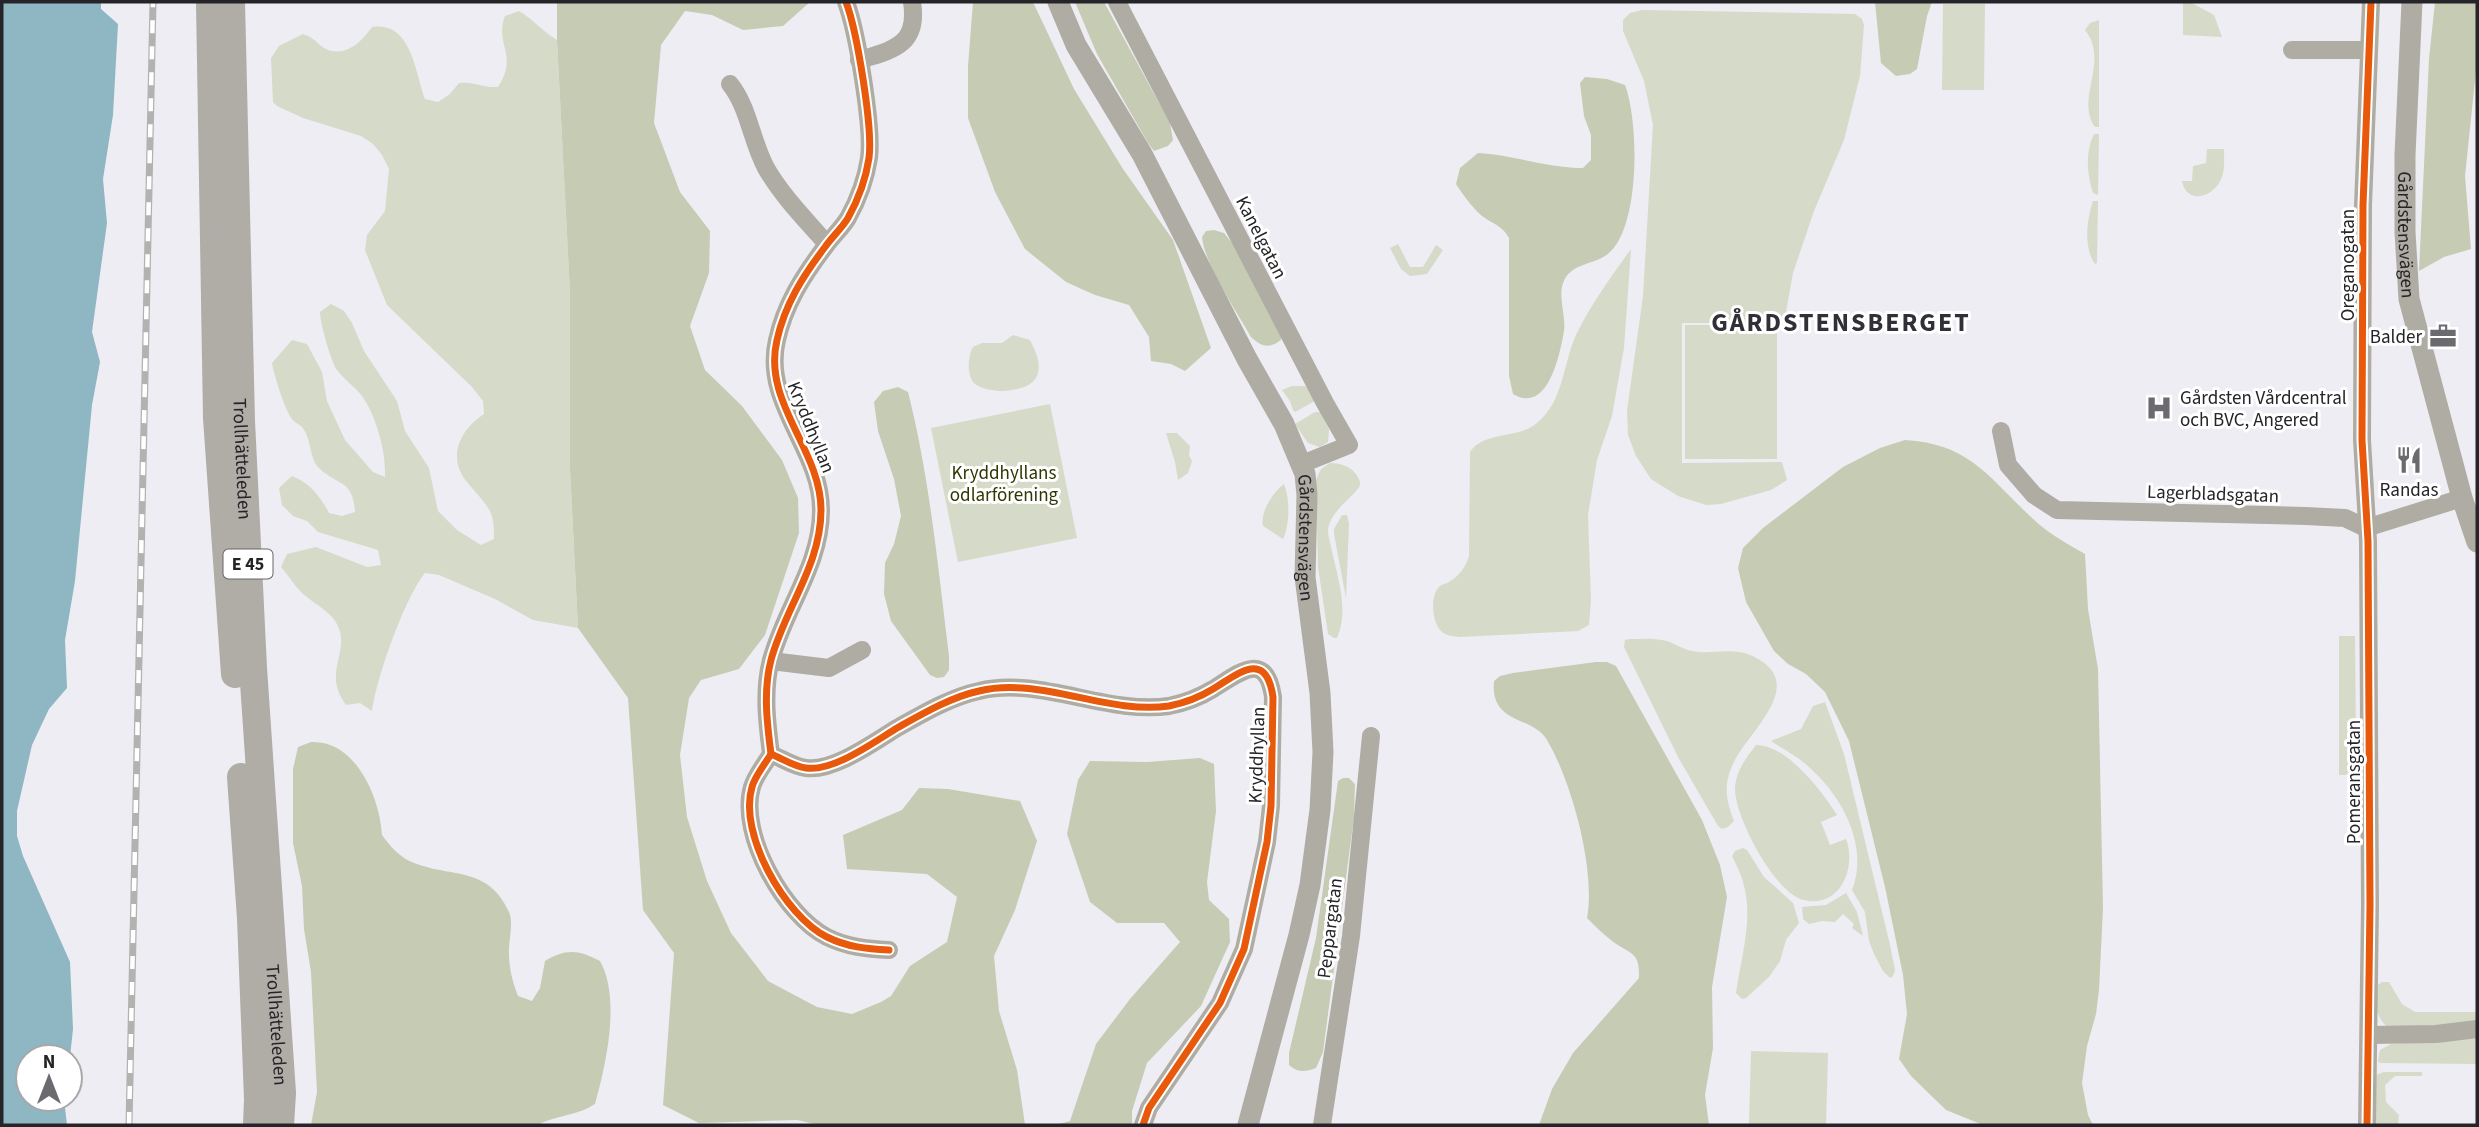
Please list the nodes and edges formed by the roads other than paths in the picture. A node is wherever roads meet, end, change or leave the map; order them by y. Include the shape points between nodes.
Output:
1 (210, 2) edge
2 (231, 2) edge
3 (846, 2) edge
4 (912, 2) edge
5 (1058, 2) edge
6 (1117, 2) edge
7 (2371, 2) edge
8 (2412, 2) edge
9 (2292, 50) dead end
10 (2368, 50) junction
11 (859, 60) junction
12 (730, 84) dead end
13 (827, 244) junction
14 (2001, 431) dead end
15 (1301, 464) junction
16 (2462, 498) junction
17 (2366, 528) junction
18 (2477, 542) edge
19 (862, 650) dead end
20 (771, 660) junction
21 (1371, 736) dead end
22 (771, 754) junction
23 (889, 950) dead end
24 (2477, 1029) edge
25 (2369, 1035) junction
26 (257, 1125) edge
27 (280, 1125) edge
28 (1143, 1125) edge
29 (1248, 1125) edge
30 (1322, 1125) edge
31 (2367, 1125) edge

1 - 26 highway, Trollhätteleden / E 45 via 217,418 251,918
2 - 27 highway, Trollhätteleden / E 45 via 240,421 282,1081
3 - 11 street, Kryddhyllan
4 - 11 street via 913,23 901,46
5 - 15 street, Gårdstensvägen via 1076,45 1160,187
6 - 15 street, Kanelgatan via 1349,445
7 - 10 street, Oreganogatan
8 - 16 street, Gårdstensvägen via 2405,155 2409,299
9 - 10 street
10 - 17 street, Oreganogatan via 2362,440
11 - 13 street, Kryddhyllan via 869,158 847,219
12 - 13 street via 741,99 767,169
13 - 20 street, Kryddhyllan via 802,278 776,342 778,394 821,492 821,528 810,568
14 - 17 street, Lagerbladsgatan via 2008,465 2034,495 2057,510 2345,518
15 - 29 street, Gårdstensvägen via 1307,495 1305,577 1320,693 1320,810 1299,934
16 - 17 street
16 - 18 street, Gårdstensvägen
17 - 25 street, Pomeransgatan
19 - 20 street via 829,668
20 - 22 street, Kryddhyllan via 766,711
21 - 30 street, Peppargatan via 1351,936
22 - 23 street via 752,786 750,814 766,867 798,917 826,937 858,948
22 - 28 street, Kryddhyllan via 806,768 837,763 901,726 980,690 1005,687 1149,708 1195,698 1245,669 1263,672 1272,685 1273,697 1271,806 1244,949 1220,1003 1149,1108
24 - 25 street
25 - 31 street, Pomeransgatan

